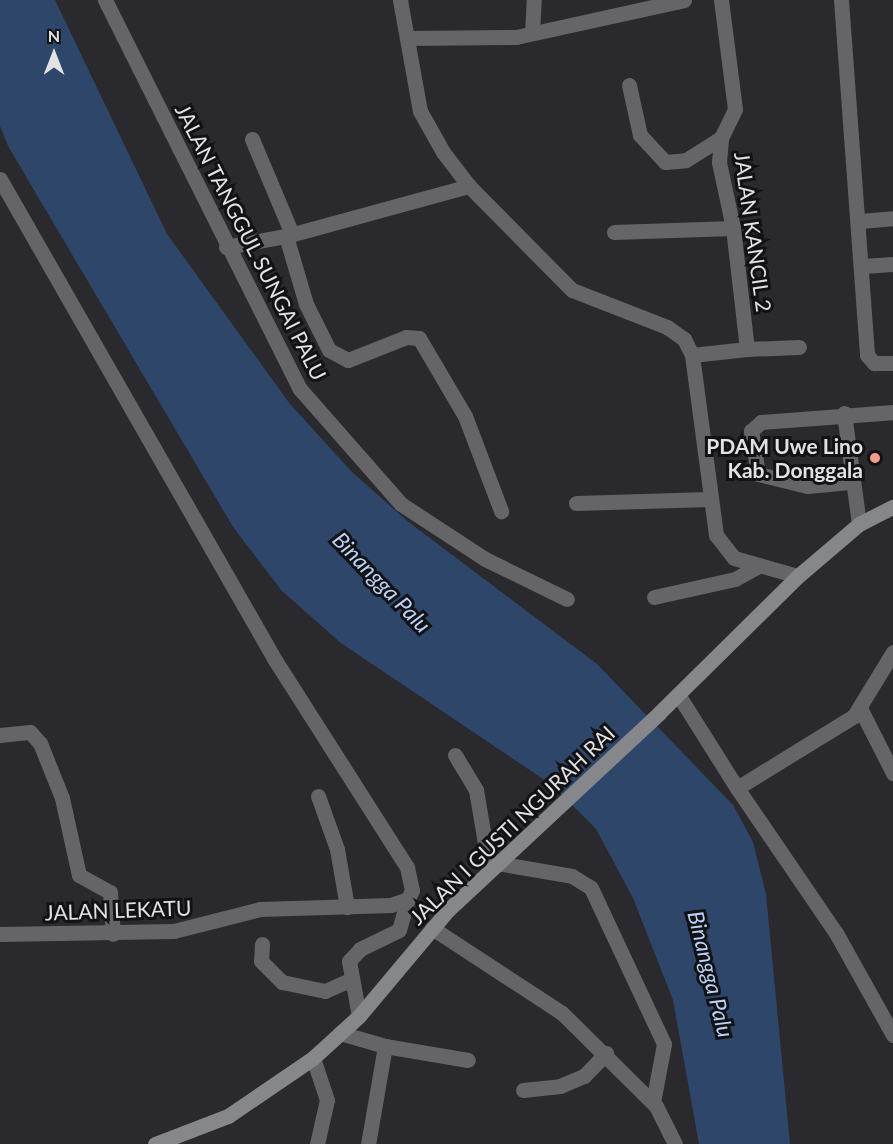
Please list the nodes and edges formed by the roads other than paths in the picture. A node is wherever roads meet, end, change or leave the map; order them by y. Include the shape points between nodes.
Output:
1 (105, 0) edge
2 (400, 0) edge
3 (534, 0) edge
4 (684, 0) edge
5 (721, 0) edge
6 (841, 0) edge
7 (532, 33) junction
8 (407, 38) junction
9 (629, 85) dead end
10 (721, 138) junction
11 (252, 139) dead end
12 (0, 179) edge
13 (469, 186) junction
14 (893, 218) edge
15 (860, 221) junction
16 (733, 228) junction
17 (614, 232) dead end
18 (289, 235) junction
19 (226, 247) junction
20 (893, 264) edge
21 (863, 266) junction
22 (799, 347) dead end
23 (747, 349) junction
24 (692, 355) junction
25 (887, 364) edge
26 (893, 412) edge
27 (844, 413) junction
28 (850, 482) junction
29 (709, 499) junction
30 (576, 503) dead end
31 (893, 507) edge
32 (501, 511) dead end
33 (859, 524) junction
34 (757, 567) junction
35 (798, 576) junction
36 (654, 597) dead end
37 (567, 599) dead end
38 (893, 652) edge
39 (679, 696) junction
40 (861, 710) junction
41 (0, 735) edge
42 (455, 755) dead end
43 (893, 773) edge
44 (737, 788) junction
45 (318, 796) dead end
46 (408, 899) junction
47 (347, 907) junction
48 (432, 928) junction
49 (0, 934) edge
50 (113, 934) junction
51 (262, 944) dead end
52 (350, 980) junction
53 (359, 1016) junction
54 (340, 1033) junction
55 (893, 1035) edge
56 (385, 1046) junction
57 (606, 1053) junction
58 (313, 1058) junction
59 (468, 1060) dead end
60 (523, 1090) dead end
61 (653, 1102) junction
62 (155, 1144) edge
63 (317, 1144) edge
64 (368, 1144) edge
65 (675, 1144) edge

1 - 19 street, JALAN TANGGUL SUNGAI PALU
2 - 8 street
3 - 7 street
4 - 7 street
5 - 10 street, JALAN KANCIL 2 via 735,109
6 - 15 street
7 - 8 street
8 - 13 street via 420,111
9 - 10 street via 640,135 665,162 686,160
10 - 16 street, JALAN KANCIL 2 via 722,182
11 - 18 street
12 - 46 street via 275,660 407,867
13 - 18 street
13 - 24 street via 572,290 672,330
14 - 15 street
15 - 21 street
16 - 17 street
16 - 23 street, JALAN KANCIL 2
18 - 19 street
18 - 32 street via 306,304 329,350 348,360 406,337 419,338 465,416
19 - 37 street, JALAN TANGGUL SUNGAI PALU via 300,389 401,504 485,559
20 - 21 street
21 - 25 street via 867,355
22 - 23 street
23 - 24 street
24 - 29 street
26 - 27 street
27 - 28 street
27 - 28 street via 762,422 750,435 758,474 807,486
28 - 33 street
29 - 30 street
29 - 34 street via 724,548
31 - 33 main road, JALAN I GUSTI NGURAH RAI
33 - 35 main road, JALAN I GUSTI NGURAH RAI
34 - 35 street
34 - 36 street via 735,579
35 - 39 main road, JALAN I GUSTI NGURAH RAI
38 - 40 street
39 - 44 street
39 - 48 main road, JALAN I GUSTI NGURAH RAI, bridge
40 - 43 street
40 - 44 street
41 - 50 street via 30,732 40,743 62,798 79,875 110,892
42 - 61 street via 476,790 487,855 497,863 572,876 591,888 664,1044
44 - 55 street via 836,933
45 - 47 street via 337,849
46 - 47 street, JALAN LEKATU
46 - 52 street via 399,930 353,955
47 - 50 street, JALAN LEKATU via 260,909 197,929
48 - 53 main road, JALAN I GUSTI NGURAH RAI
48 - 57 street via 562,1012
49 - 50 street, JALAN LEKATU
51 - 52 street via 261,961 282,982 325,991
52 - 53 street
53 - 54 main road, JALAN I GUSTI NGURAH RAI
54 - 56 street
54 - 58 main road, JALAN I GUSTI NGURAH RAI
56 - 59 street
56 - 64 street
57 - 60 street via 584,1076 560,1086
57 - 61 street
58 - 62 main road, JALAN I GUSTI NGURAH RAI via 228,1116
58 - 63 street via 327,1100
61 - 65 street

